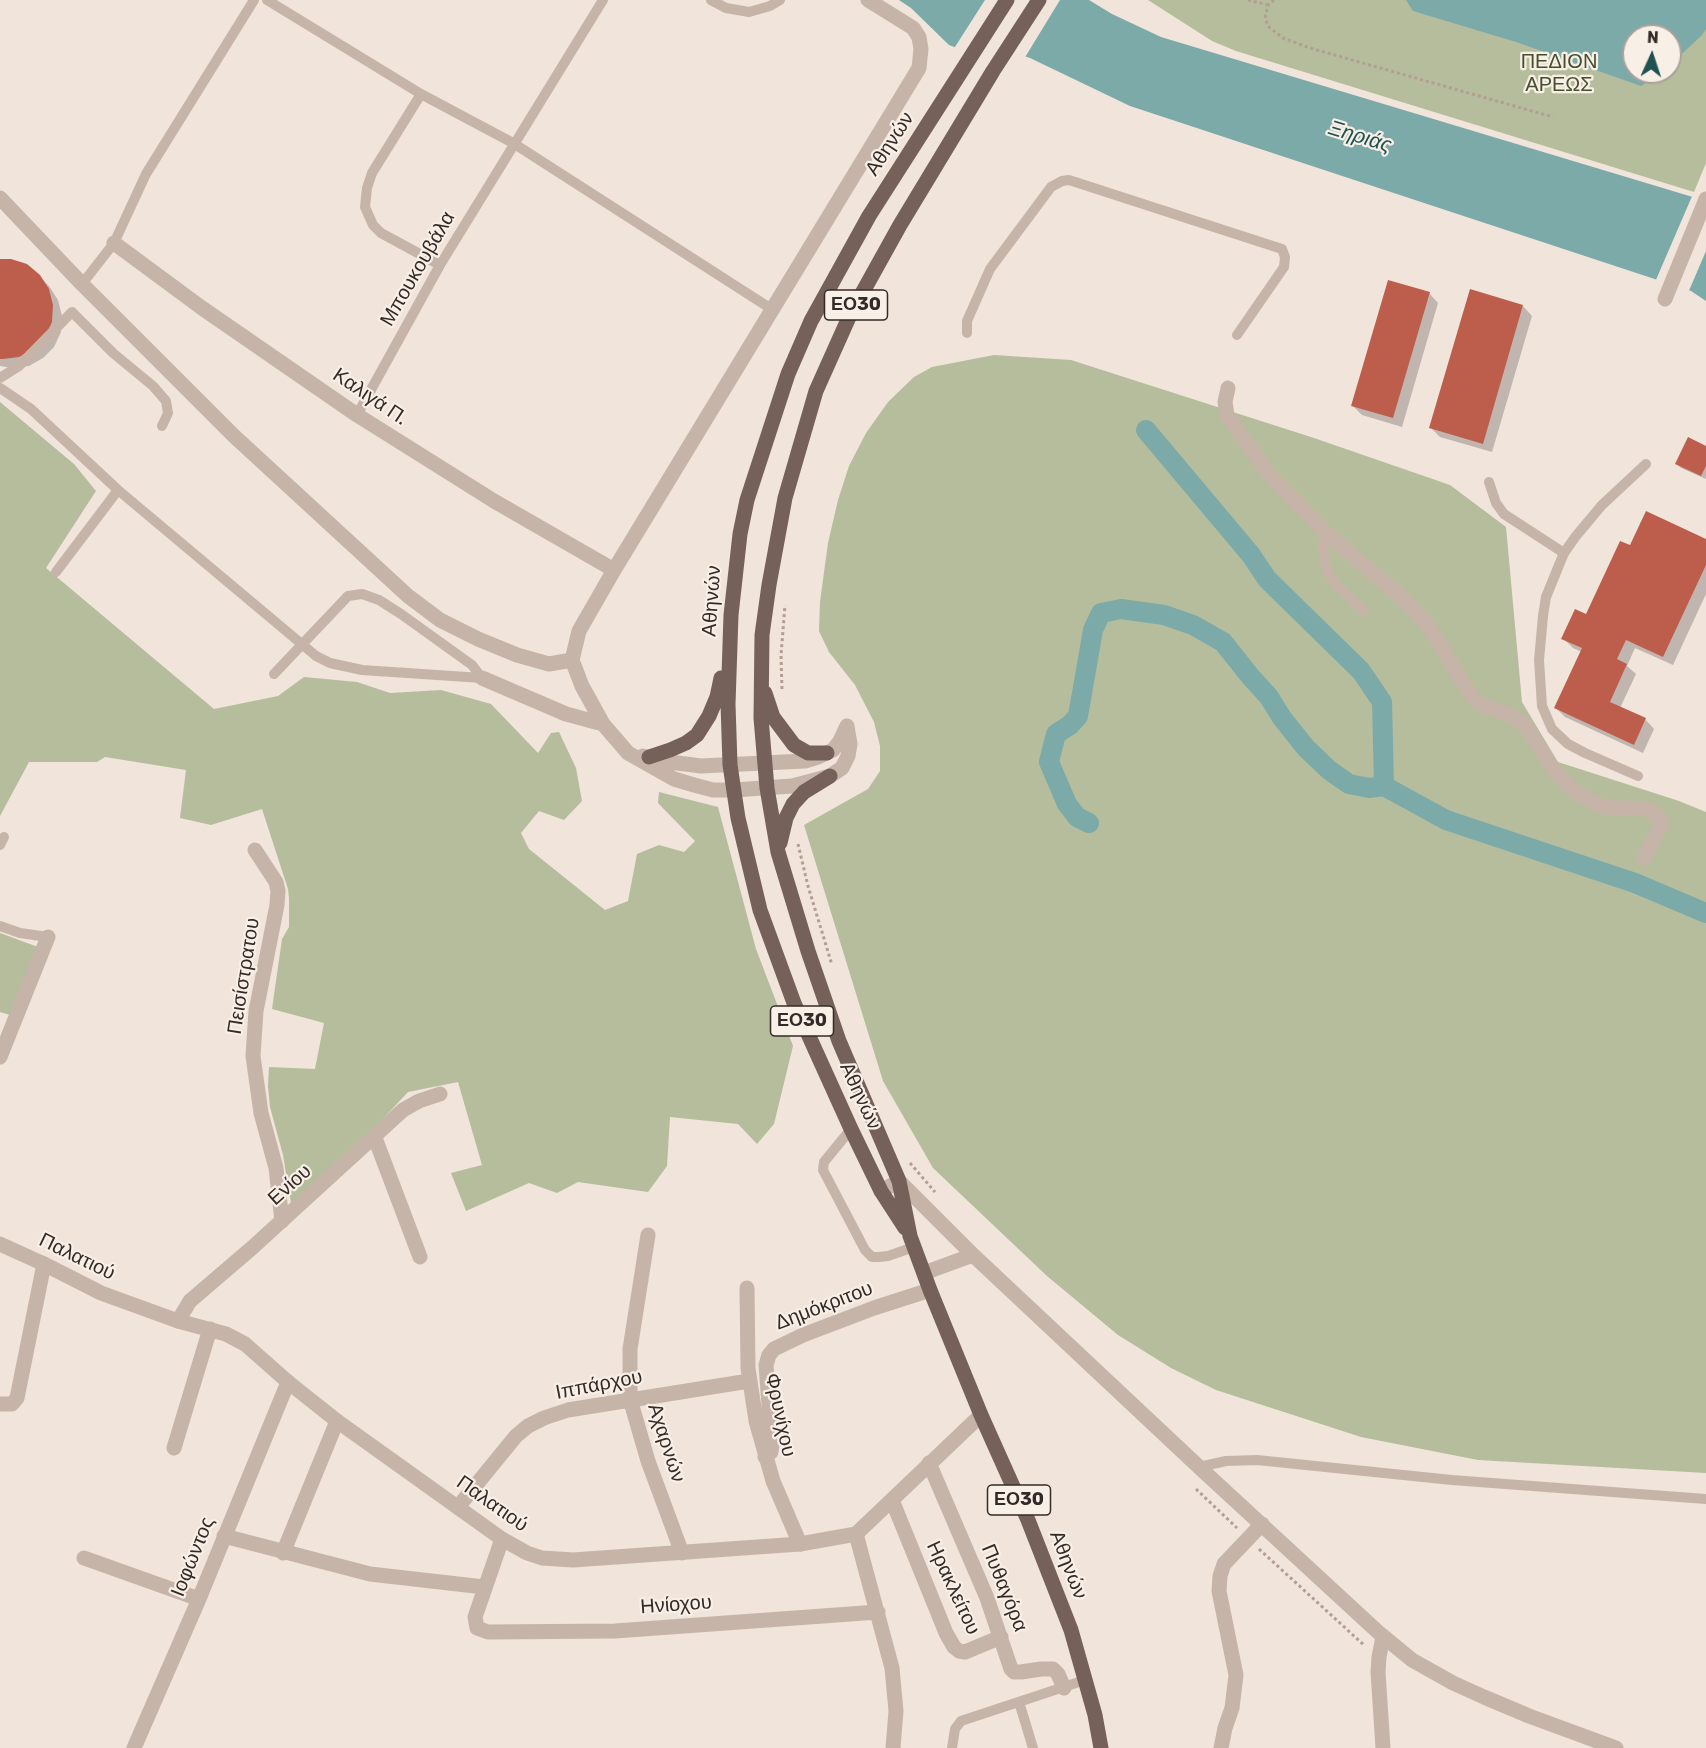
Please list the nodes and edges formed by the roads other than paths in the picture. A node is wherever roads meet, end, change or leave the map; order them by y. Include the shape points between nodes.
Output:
1 (254, 0) edge
2 (267, 0) edge
3 (603, 0) edge
4 (711, 0) edge
5 (780, 0) edge
6 (868, 0) edge
7 (1007, 0) edge
8 (1039, 0) edge
9 (421, 94) junction
10 (513, 143) junction
11 (0, 198) edge
12 (1706, 199) edge
13 (114, 243) junction
14 (440, 265) junction
15 (82, 284) junction
16 (1665, 299) dead end
17 (773, 310) junction
18 (967, 333) dead end
19 (1237, 335) dead end
20 (0, 378) edge
21 (0, 388) edge
22 (1227, 388) dead end
23 (357, 415) junction
24 (162, 426) dead end
25 (1646, 464) dead end
26 (1489, 482) dead end
27 (118, 490) junction
28 (1325, 532) junction
29 (1564, 553) junction
30 (614, 570) junction
31 (56, 572) dead end
32 (1364, 611) dead end
33 (301, 646) junction
34 (729, 655) junction
35 (572, 660) junction
36 (760, 670) junction
37 (274, 674) dead end
38 (482, 678) junction
39 (603, 724) junction
40 (628, 753) junction
41 (827, 753) junction
42 (648, 757) junction
43 (765, 763) junction
44 (730, 765) junction
45 (830, 776) junction
46 (1638, 776) dead end
47 (767, 788) junction
48 (734, 790) junction
49 (255, 850) dead end
50 (778, 852) junction
51 (1644, 858) dead end
52 (0, 926) edge
53 (48, 937) joint
54 (0, 1057) edge
55 (440, 1094) dead end
56 (851, 1129) junction
57 (375, 1138) junction
58 (899, 1181) junction
59 (881, 1191) junction
60 (282, 1221) junction
61 (648, 1235) dead end
62 (912, 1242) junction
63 (0, 1244) edge
64 (973, 1255) junction
65 (420, 1257) dead end
66 (44, 1264) junction
67 (924, 1272) junction
68 (747, 1288) dead end
69 (930, 1290) junction
70 (178, 1321) junction
71 (210, 1329) junction
72 (749, 1381) junction
73 (288, 1382) junction
74 (630, 1399) junction
75 (0, 1404) edge
76 (981, 1415) junction
77 (337, 1421) junction
78 (174, 1448) dead end
79 (765, 1457) junction
80 (929, 1463) junction
81 (1198, 1467) junction
82 (1706, 1499) edge
83 (892, 1500) junction
84 (458, 1507) junction
85 (1262, 1524) junction
86 (856, 1534) junction
87 (224, 1536) junction
88 (502, 1539) junction
89 (800, 1544) junction
90 (283, 1553) junction
91 (682, 1553) junction
92 (84, 1558) dead end
93 (484, 1587) junction
94 (199, 1599) junction
95 (878, 1612) junction
96 (1001, 1637) junction
97 (1383, 1637) junction
98 (1085, 1680) junction
99 (1064, 1688) junction
100 (1019, 1702) junction
101 (1608, 1747) edge
102 (134, 1748) edge
103 (893, 1748) edge
104 (952, 1748) edge
105 (1033, 1748) edge
106 (1101, 1748) edge
107 (1221, 1748) edge
108 (1383, 1748) edge

1 - 13 lane via 146,174
2 - 9 lane
3 - 10 lane, Μπουκουβάλα
4 - 5 lane via 748,12
6 - 17 street, Αθηνών via 913,28 919,37 919,68
7 - 34 main road, Αθηνών / ΕΟ30 via 869,216 811,321 788,374 743,518
8 - 36 main road, Αθηνών / ΕΟ30 via 900,225 845,326 816,391 785,498 769,585
9 - 10 lane
9 - 14 lane via 372,173 365,207 381,233
10 - 14 lane, Μπουκουβάλα
10 - 17 lane
11 - 15 street
12 - 16 street
13 - 15 lane
13 - 23 street, Καλιγά Π. via 202,309
14 - 23 lane, Μπουκουβάλα
15 - 35 street via 234,435 416,602 440,620 517,655 549,664
17 - 30 street, Αθηνών
18 - 19 lane via 967,321 990,269 1051,187 1069,180 1282,249 1284,267
20 - 24 lane via 18,366 72,312 166,401 168,413
21 - 27 lane via 31,409
22 - 28 street via 1227,416 1269,474
23 - 30 street, Καλιγά Π. via 511,512
25 - 29 lane via 1602,505
26 - 29 lane via 1504,514
27 - 31 lane
27 - 33 lane
28 - 32 lane via 1326,570
28 - 51 street via 1427,624 1473,698 1525,724 1553,769 1570,787 1603,807 1647,809 1659,817 1660,824
29 - 46 lane via 1543,616 1539,684 1544,713 1552,729 1568,744
30 - 35 street, Αθηνών via 579,631
33 - 37 lane
33 - 38 lane via 330,663 362,670
33 - 38 lane via 348,596 362,594 379,600 426,632 471,665
34 - 42 main road via 710,716 697,735 678,747
34 - 44 main road, Αθηνών / ΕΟ30
35 - 39 street
36 - 41 main road via 770,710 786,737 803,752
36 - 43 main road, Αθηνών / ΕΟ30
38 - 39 street via 566,714
39 - 40 street
40 - 42 street
40 - 48 street via 674,779
41 - 43 street via 805,761
41 - 45 street via 836,747 847,726 848,756 842,768
42 - 44 street via 701,766
43 - 44 street
43 - 47 main road, Αθηνών / ΕΟ30
44 - 48 main road, Αθηνών / ΕΟ30
45 - 47 street
45 - 50 main road via 793,804
47 - 48 street
47 - 50 main road, Αθηνών / ΕΟ30
48 - 56 main road, Αθηνών / ΕΟ30 via 752,878 774,952
49 - 60 street, Πεισίστρατου via 278,891 256,1011 253,1056 261,1113 276,1168
50 - 58 main road, Αθηνών / ΕΟ30 via 839,1041
52 - 53 lane
53 - 54 street
55 - 57 street, Ενίου via 411,1104
56 - 59 main road, Αθηνών / ΕΟ30
56 - 62 lane via 824,1162 823,1170 865,1250 872,1257 879,1257
57 - 60 street, Ενίου
57 - 65 street
58 - 59 street
58 - 62 main road, Αθηνών / ΕΟ30
58 - 64 street
59 - 62 main road, Αθηνών / ΕΟ30
60 - 70 street, Ενίου via 190,1300
61 - 74 street, Αχαρνών via 630,1349
62 - 67 main road, Αθηνών / ΕΟ30
63 - 66 street, Παλατιού
64 - 67 street
64 - 81 street
66 - 70 street, Παλατιού via 101,1293
66 - 75 street via 17,1398 12,1404
67 - 69 main road, Αθηνών / ΕΟ30
68 - 72 street, Φρυνίχου
69 - 76 main road, Αθηνών / ΕΟ30
69 - 79 street, Δημόκριτου via 774,1349 766,1365 772,1447
70 - 71 street, Παλατιού
71 - 73 street, Παλατιού via 245,1344
71 - 78 street
72 - 74 street, Ιππάρχου
72 - 79 street, Φρυνίχου
73 - 77 street, Παλατιού
73 - 87 street, Ιοφώντος
74 - 84 street, Ιππάρχου via 568,1410 528,1426
74 - 91 street, Αχαρνών
76 - 80 street
76 - 98 main road, Αθηνών / ΕΟ30 via 1028,1520 1071,1630
77 - 84 street, Παλατιού
77 - 90 street
79 - 89 street, Φρυνίχου
80 - 83 street
80 - 96 street, Πυθαγόρα
81 - 82 lane via 1257,1460 1452,1480
81 - 85 street
83 - 86 street
83 - 96 street, Ηρακλείτου via 954,1647 965,1652
84 - 88 street, Παλατιού
85 - 97 street
85 - 107 street via 1224,1564 1220,1576 1221,1602 1236,1676
86 - 89 street, Παλατιού
86 - 95 street
87 - 90 street
87 - 94 street, Ιοφώντος
88 - 91 street, Παλατιού via 526,1553 552,1559
88 - 93 street
89 - 91 street, Παλατιού
90 - 93 street via 380,1576
92 - 94 street
93 - 95 street, Ηνίοχου via 475,1623 477,1629 496,1632 598,1631
94 - 102 street, Ιοφώντος
95 - 103 street via 894,1685
96 - 99 street, Πυθαγόρα via 1014,1672 1053,1669
97 - 101 street via 1412,1660 1453,1683
97 - 108 street via 1378,1672
98 - 99 lane
98 - 106 main road, Αθηνών / ΕΟ30
99 - 100 lane
100 - 104 lane via 961,1721 955,1729
100 - 105 lane

